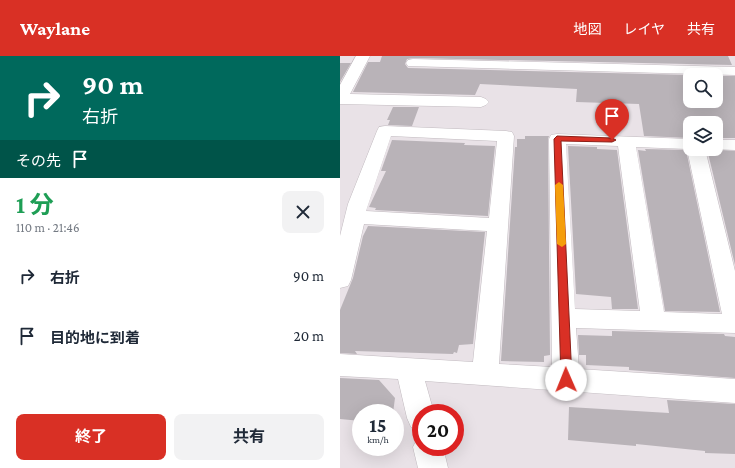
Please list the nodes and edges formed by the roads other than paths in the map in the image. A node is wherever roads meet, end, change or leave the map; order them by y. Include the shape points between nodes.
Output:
1 (363, 56) edge
2 (413, 63) dead end
3 (735, 71) edge
4 (340, 99) edge
5 (481, 102) dead end
6 (429, 117) junction
7 (626, 141) junction
8 (683, 144) edge
9 (723, 145) edge
10 (735, 145) edge
11 (698, 156) edge
12 (355, 217) junction
13 (498, 225) junction
14 (340, 280) edge
15 (565, 318) junction
16 (653, 320) junction
17 (735, 320) edge
18 (735, 324) edge
19 (340, 365) edge
20 (409, 369) junction
21 (485, 374) junction
22 (566, 380) junction
23 (735, 392) edge
24 (418, 404) edge
25 (430, 456) edge
26 (433, 468) edge

1 - 4 street
2 - 3 street
4 - 6 street
5 - 6 street
6 - 12 street via 385,131
6 - 13 street via 506,136
7 - 8 street
7 - 15 street via 557,139
7 - 16 street
9 - 10 street
11 - 17 street
12 - 13 street
12 - 14 street
13 - 21 street
15 - 16 street
15 - 22 street
16 - 18 street
19 - 20 street
20 - 21 street
20 - 24 street
21 - 22 street
22 - 23 street
25 - 26 street

